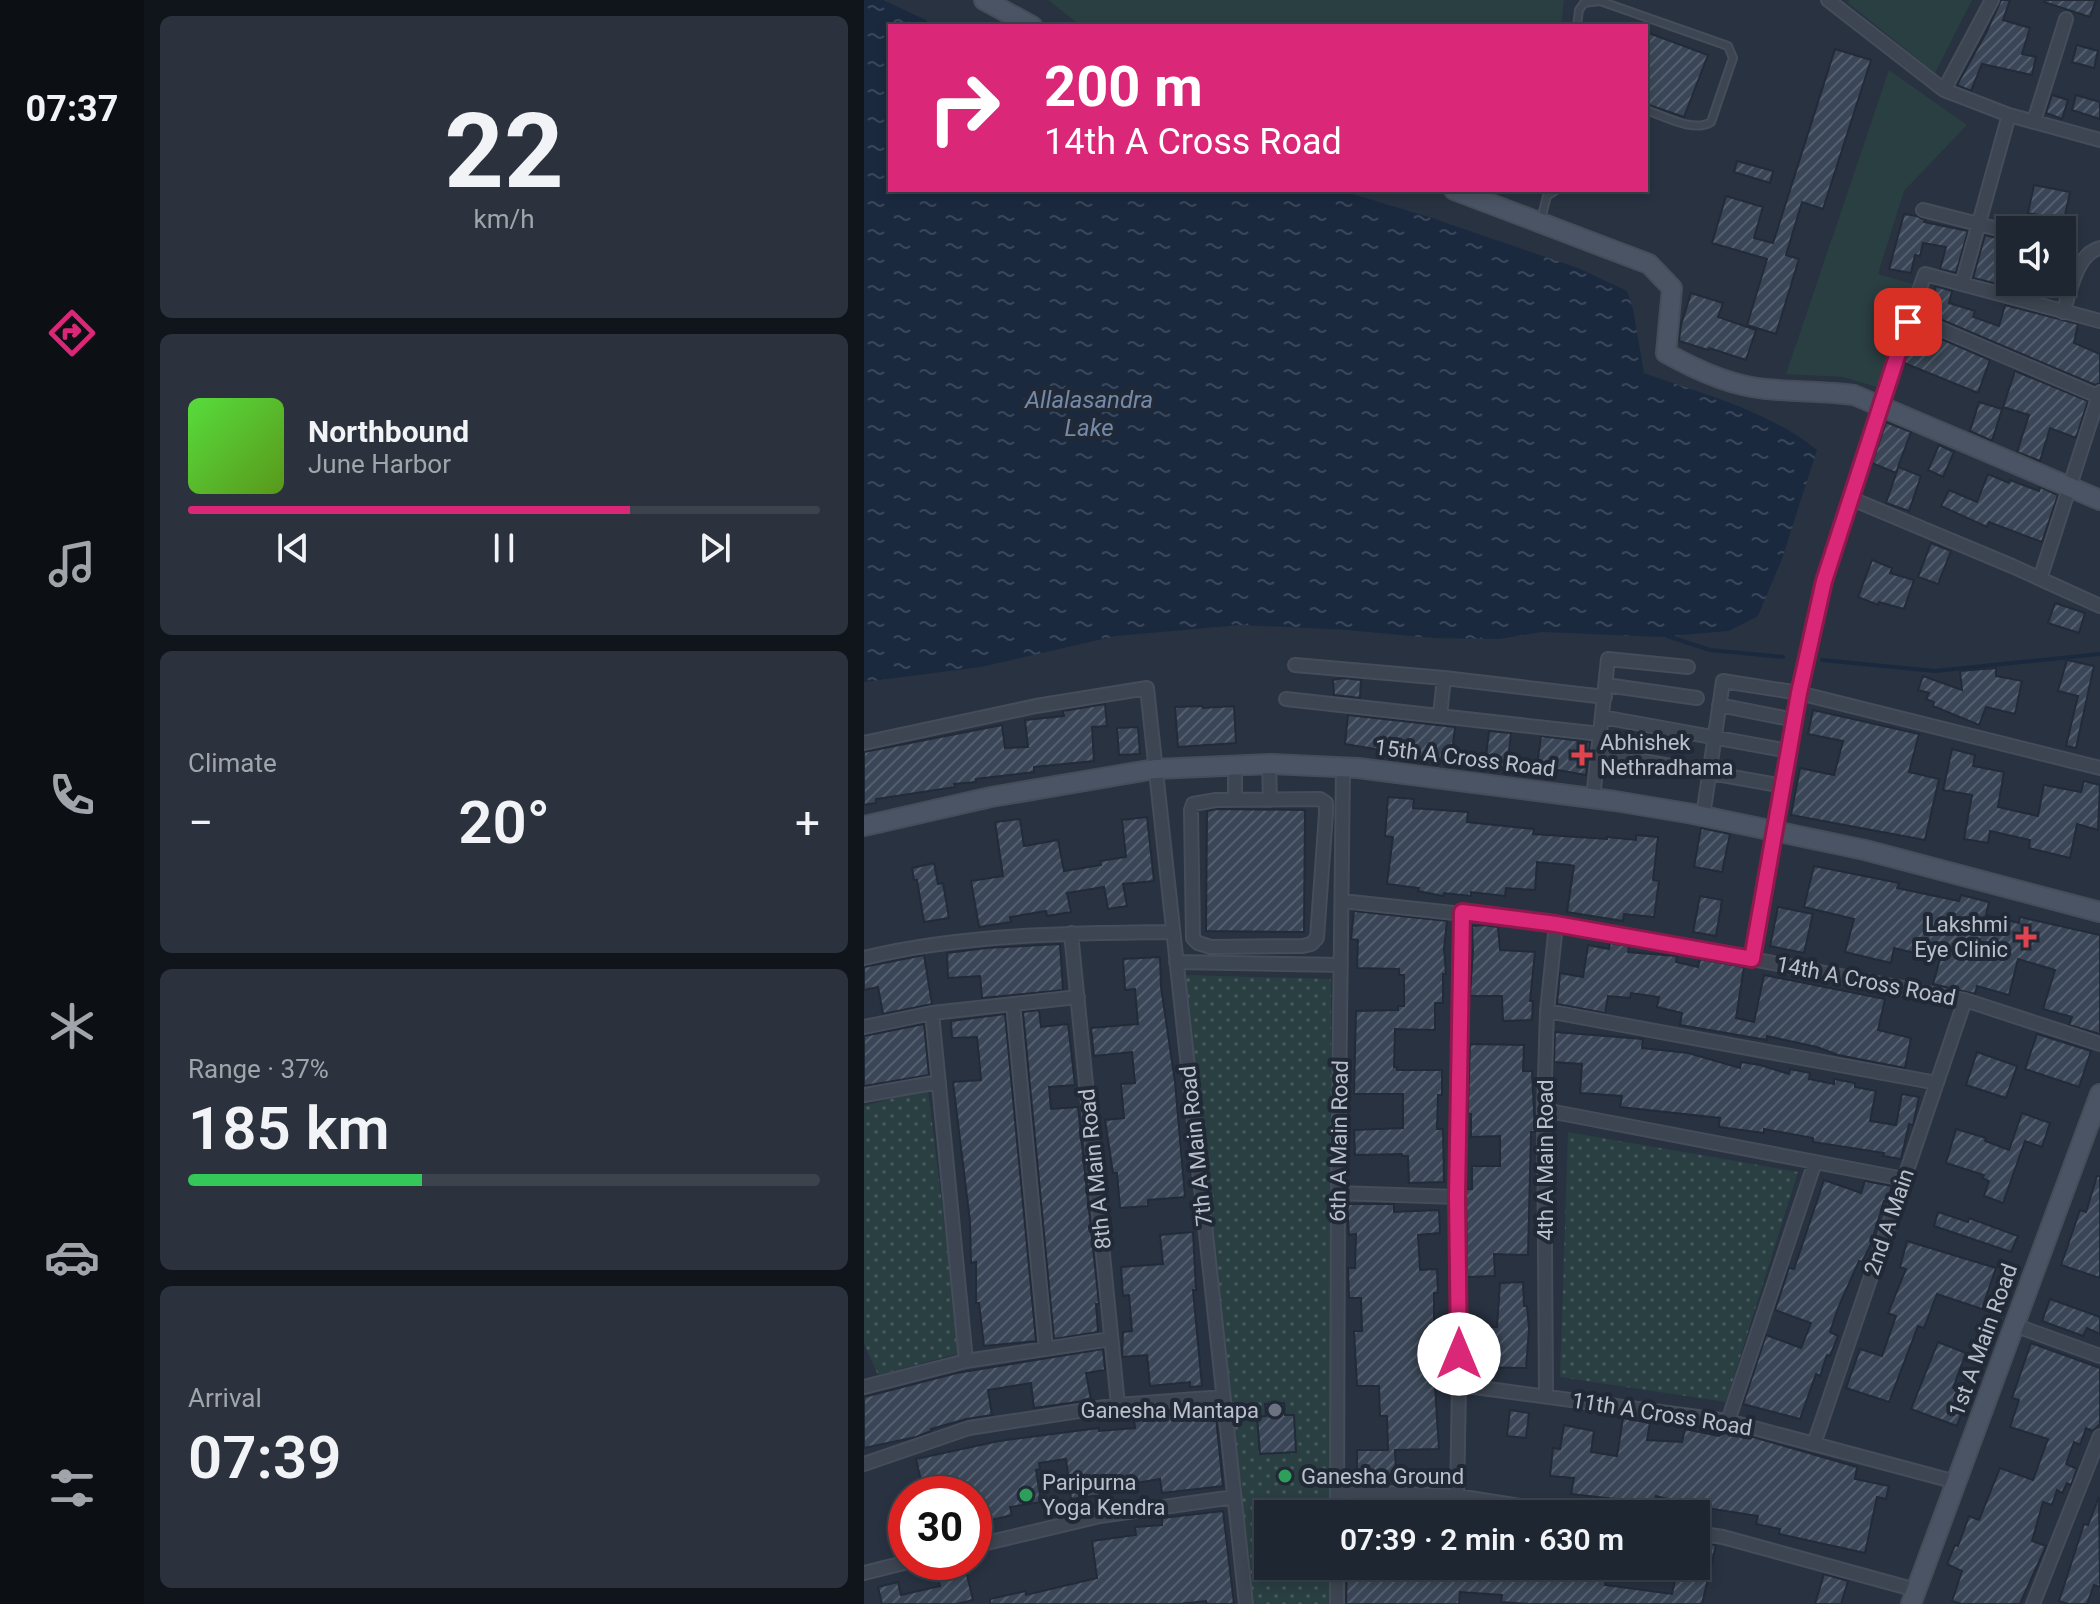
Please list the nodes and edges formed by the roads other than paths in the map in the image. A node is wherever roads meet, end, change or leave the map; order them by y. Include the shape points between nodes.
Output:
1 (984, 0) edge
2 (1828, 0) edge
3 (1992, 0) edge
4 (2066, 19) dead end
5 (1028, 24) edge
6 (1577, 24) edge
7 (1944, 90) junction
8 (1648, 111) edge
9 (2009, 115) junction
10 (2034, 121) junction
11 (2100, 140) edge
12 (1459, 192) edge
13 (1546, 193) edge
14 (1923, 210) dead end
15 (1539, 222) junction
16 (1978, 223) junction
17 (1996, 228) edge
18 (2100, 248) edge
19 (1962, 284) junction
20 (2063, 312) junction
21 (1910, 316) junction
22 (2100, 321) edge
23 (2099, 395) edge
24 (1883, 405) junction
25 (2071, 486) junction
26 (1852, 499) junction
27 (2100, 500) edge
28 (2040, 579) junction
29 (2100, 606) edge
30 (1295, 665) dead end
31 (1688, 667) dead end
32 (1444, 678) junction
33 (1605, 691) junction
34 (1799, 693) junction
35 (1697, 698) dead end
36 (1286, 699) dead end
37 (1719, 705) junction
38 (1440, 715) junction
39 (1602, 717) junction
40 (1795, 720) junction
41 (1601, 734) junction
42 (1714, 738) junction
43 (864, 743) edge
44 (1789, 751) junction
45 (1598, 753) junction
46 (1235, 764) junction
47 (1269, 764) junction
48 (1343, 767) junction
49 (2100, 768) edge
50 (1155, 769) junction
51 (1709, 773) junction
52 (1783, 786) junction
53 (1593, 798) junction
54 (1235, 800) junction
55 (1270, 800) junction
56 (1696, 818) junction
57 (864, 826) edge
58 (1775, 830) junction
59 (1342, 901) junction
60 (1462, 912) junction
61 (2100, 912) edge
62 (1556, 924) junction
63 (1173, 932) junction
64 (1071, 933) junction
65 (1265, 946) junction
66 (1241, 947) junction
67 (864, 958) edge
68 (1752, 959) junction
69 (1176, 962) junction
70 (1241, 963) junction
71 (1265, 963) junction
72 (1341, 965) junction
73 (1078, 997) junction
74 (1965, 1000) junction
75 (1013, 1004) junction
76 (1547, 1011) junction
77 (932, 1013) junction
78 (864, 1027) edge
79 (2100, 1044) edge
80 (939, 1082) junction
81 (1937, 1083) junction
82 (2100, 1094) edge
83 (864, 1095) edge
84 (1544, 1110) junction
85 (1815, 1162) junction
86 (1904, 1179) junction
87 (1338, 1193) junction
88 (1457, 1197) junction
89 (2014, 1325) junction
90 (1111, 1339) junction
91 (1046, 1349) junction
92 (2100, 1356) edge
93 (966, 1361) junction
94 (866, 1381) edge
95 (1459, 1385) junction
96 (1546, 1396) junction
97 (1223, 1397) junction
98 (1118, 1405) junction
99 (1728, 1421) junction
100 (2100, 1436) edge
101 (1814, 1444) junction
102 (864, 1464) edge
103 (1956, 1482) junction
104 (1337, 1491) junction
105 (1457, 1496) junction
106 (1234, 1497) junction
107 (1337, 1500) edge
108 (1483, 1500) edge
109 (1710, 1535) edge
110 (992, 1542) edge
111 (888, 1567) edge
112 (864, 1573) edge
113 (1337, 1580) edge
114 (1913, 1597) edge
115 (1246, 1604) edge
116 (1337, 1604) edge
117 (2033, 1604) edge

1 - 5 street
2 - 7 street
3 - 7 street
4 - 10 street
6 - 8 lane via 1584,3 1600,1 1728,46 1733,58 1711,122 1695,127
7 - 9 street
9 - 10 street
9 - 16 street
10 - 11 street
12 - 15 street
13 - 15 lane
14 - 16 street
15 - 24 street via 1649,264 1672,288 1666,353 1698,371 1764,389 1854,395
16 - 17 street
16 - 19 street
18 - 20 street via 2082,260
19 - 20 street
19 - 21 street via 1925,274
20 - 22 street
21 - 23 street
21 - 24 street
23 - 25 street
24 - 25 street
24 - 26 street
25 - 27 street
25 - 28 street
26 - 28 street
26 - 34 street via 1824,581
28 - 29 street
30 - 32 street
31 - 33 street via 1608,659
32 - 33 street
32 - 38 street
33 - 35 street
33 - 39 street
34 - 37 street via 1723,681
34 - 40 street
34 - 49 street
36 - 38 street
37 - 40 street
37 - 42 street
38 - 41 street
39 - 41 street
39 - 42 street
40 - 44 street
41 - 45 street
42 - 44 street
42 - 51 street
43 - 50 street, 7th A Main Road via 1147,688
44 - 52 street
45 - 51 street
45 - 53 street
46 - 47 street, 15th A Cross Road
46 - 50 street, 15th A Cross Road
46 - 54 street
47 - 48 street, 15th A Cross Road
47 - 55 street
48 - 53 street, 15th A Cross Road
48 - 59 street, 6th A Main Road
50 - 57 street, 15th A Cross Road via 991,797
50 - 63 street, 7th A Main Road
51 - 52 street
51 - 56 street
52 - 58 street
53 - 56 street, 15th A Cross Road
54 - 55 street
54 - 66 street via 1202,800 1191,810 1193,938 1211,947
55 - 65 street via 1320,799 1326,813 1317,938 1303,946
56 - 58 street, 15th A Cross Road
58 - 61 street, 15th A Cross Road
58 - 68 street
59 - 60 street, 14th A Cross Road
59 - 72 street, 6th A Main Road
60 - 62 street, 14th A Cross Road
60 - 88 street
62 - 68 street, 14th A Cross Road
62 - 76 street, 4th A Main Road
63 - 64 street
63 - 69 street, 7th A Main Road
64 - 67 street via 905,948
64 - 73 street, 8th A Main Road
65 - 66 street
65 - 71 lane
66 - 70 lane
68 - 74 street, 14th A Cross Road
69 - 70 street
69 - 97 street, 7th A Main Road
70 - 71 street
71 - 72 street
72 - 87 street, 6th A Main Road
73 - 75 street
73 - 90 street, 8th A Main Road
74 - 79 street, 14th A Cross Road
74 - 81 street, 2nd A Main
75 - 77 street
75 - 91 street
76 - 81 street
76 - 84 street, 4th A Main Road
77 - 78 street
77 - 80 street
80 - 83 street
80 - 93 street
81 - 86 street, 2nd A Main
82 - 89 street, 1st A Main Road
84 - 85 street
84 - 96 street, 4th A Main Road
85 - 86 street
85 - 99 street
86 - 101 street, 2nd A Main
87 - 88 street
87 - 104 street, 6th A Main Road
88 - 95 street
89 - 92 street
89 - 103 street, 1st A Main Road
90 - 91 street
90 - 98 street, 8th A Main Road
91 - 93 street
93 - 94 street
95 - 96 street, 11th A Cross Road
95 - 105 street
96 - 99 street, 11th A Cross Road
97 - 98 street
97 - 106 street, 7th A Main Road
98 - 102 street via 969,1428
99 - 101 street, 11th A Cross Road
100 - 117 street
101 - 103 street, 11th A Cross Road
103 - 114 street, 1st A Main Road
104 - 105 street
104 - 107 street, 6th A Main Road
105 - 108 street
106 - 110 street via 1100,1516
106 - 115 street, 7th A Main Road
109 - 114 street
111 - 112 street
113 - 116 street

